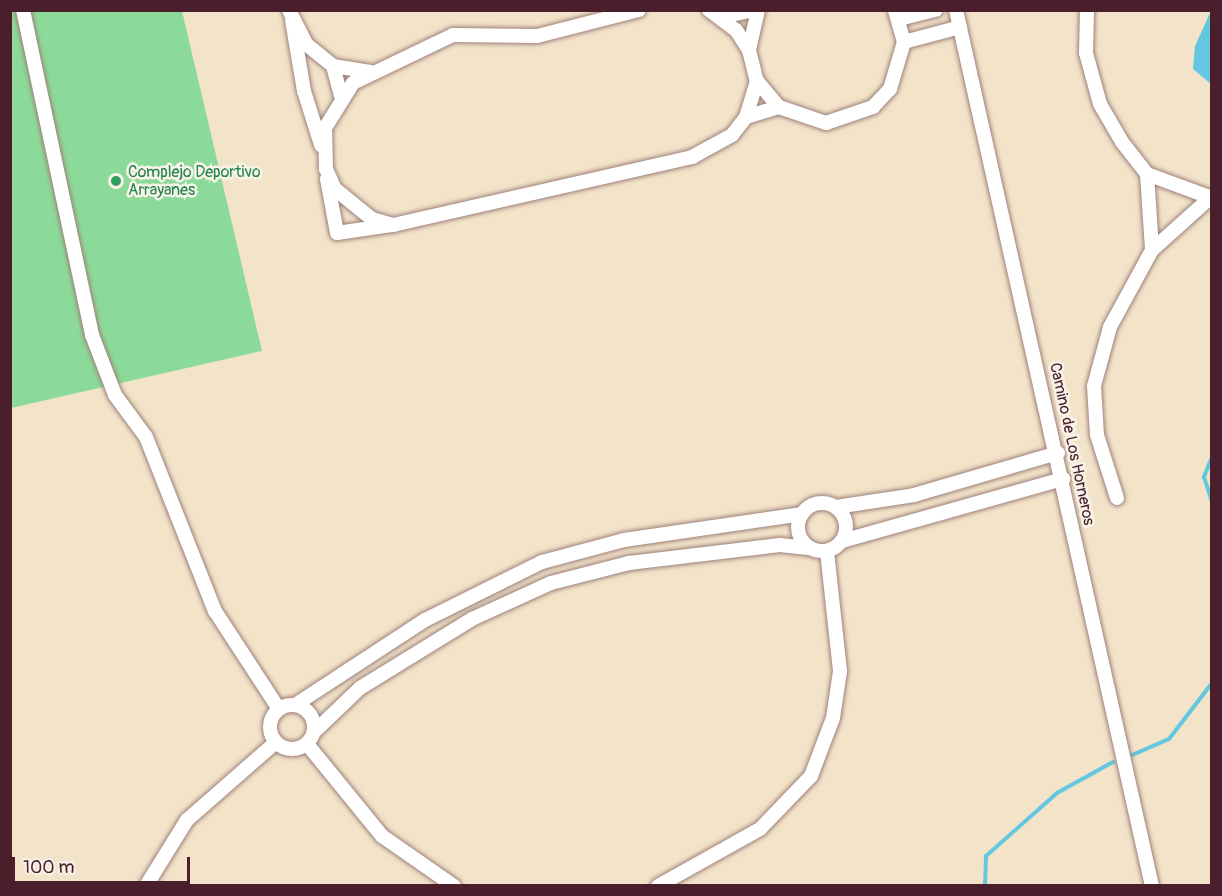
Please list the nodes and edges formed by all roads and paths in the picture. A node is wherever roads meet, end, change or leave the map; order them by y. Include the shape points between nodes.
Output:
1 (23, 10) edge
2 (639, 10) edge
3 (709, 10) edge
4 (753, 10) edge
5 (758, 10) edge
6 (936, 10) edge
7 (956, 10) edge
8 (1087, 10) edge
9 (291, 15) edge
10 (897, 15) edge
11 (723, 17) junction
12 (960, 27) junction
13 (904, 42) junction
14 (749, 50) junction
15 (333, 66) junction
16 (371, 72) junction
17 (758, 81) junction
18 (341, 96) junction
19 (779, 106) junction
20 (746, 117) junction
21 (323, 150) junction
22 (326, 169) junction
23 (1147, 174) junction
24 (1211, 198) edge
25 (393, 225) junction
26 (1152, 250) junction
27 (1058, 453) junction
28 (1063, 479) junction
29 (1117, 498) dead end
30 (836, 507) junction
31 (802, 514) junction
32 (624, 540) junction
33 (842, 541) junction
34 (808, 548) junction
35 (827, 551) junction
36 (629, 563) junction
37 (462, 600) junction
38 (472, 619) junction
39 (295, 705) junction
40 (279, 709) junction
41 (311, 738) junction
42 (276, 742) junction
43 (146, 885) edge
44 (454, 885) edge
45 (658, 885) edge
46 (1152, 885) edge

1 - 40 street via 92,335 115,395 146,437 215,611
2 - 16 street via 537,36 453,35
3 - 11 street
4 - 11 street
5 - 14 street
6 - 10 street
7 - 12 street, Camino de Los Horneros
8 - 23 street via 1086,52 1100,104
9 - 15 street via 306,45
9 - 21 street via 304,92
10 - 13 street
11 - 14 street
12 - 13 street
12 - 27 street, Camino de Los Horneros
13 - 19 street via 901,67 873,108 826,123
14 - 17 street
15 - 16 street
15 - 18 street
16 - 18 street
17 - 19 street
17 - 20 street
18 - 21 street via 330,112
19 - 20 street
20 - 25 street via 732,135 692,157
21 - 22 street
22 - 25 street via 351,205
22 - 25 street via 337,233
23 - 24 street
23 - 26 street
24 - 26 street
26 - 29 street via 1110,327 1094,386 1097,435
27 - 28 street, Camino de Los Horneros
27 - 30 street via 914,495
28 - 33 street
28 - 46 street, Camino de Los Horneros
30 - 31 street via 818,504
30 - 33 street via 846,523
31 - 32 street
31 - 34 street via 798,532
32 - 36 street
32 - 37 street via 542,562
33 - 35 street
34 - 35 street
34 - 36 street via 780,546
35 - 45 street via 840,671 833,718 811,776 751,836
36 - 38 street via 551,584
37 - 38 street
37 - 39 street
38 - 41 street via 360,688
39 - 40 street
39 - 41 street via 311,714
40 - 42 street via 270,721
41 - 42 street via 288,749
41 - 44 street via 382,836
42 - 43 street via 187,820

